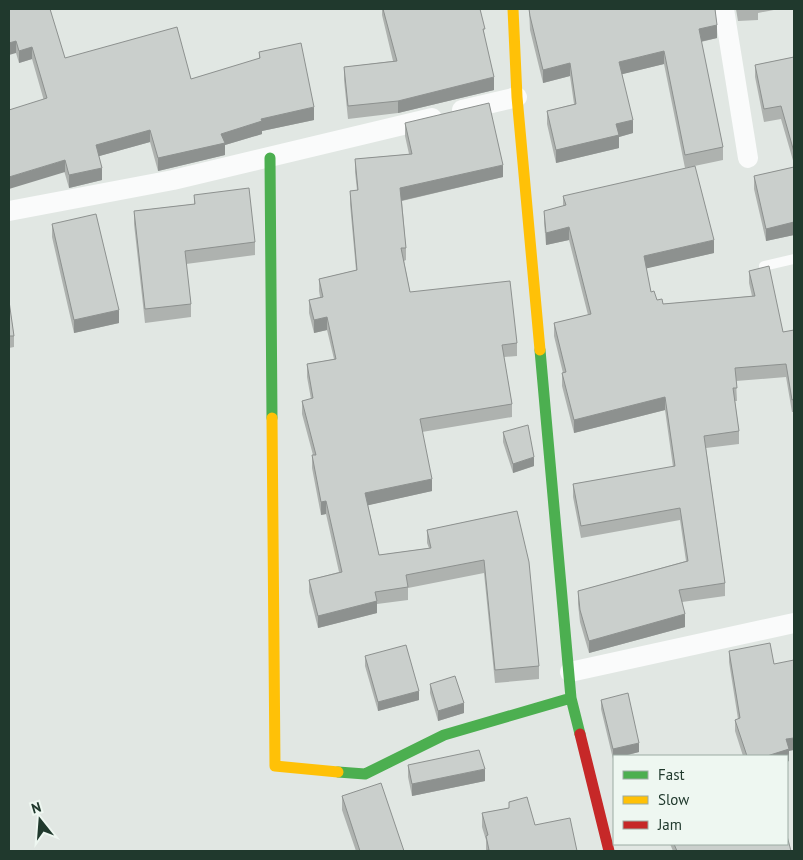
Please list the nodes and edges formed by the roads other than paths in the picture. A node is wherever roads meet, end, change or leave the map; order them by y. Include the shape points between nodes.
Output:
1 (513, 9) edge
2 (724, 9) edge
3 (517, 97) junction
4 (270, 158) junction
5 (748, 158) dead end
6 (9, 210) edge
7 (794, 259) edge
8 (764, 266) edge
9 (794, 623) edge
10 (570, 672) junction
11 (571, 698) junction
12 (609, 851) edge

1 - 3 street
2 - 5 street
3 - 4 street
3 - 10 street
4 - 6 street via 173,180
4 - 11 street via 274,766 365,774 444,735
7 - 8 lane
9 - 10 street
10 - 11 street
11 - 12 street

